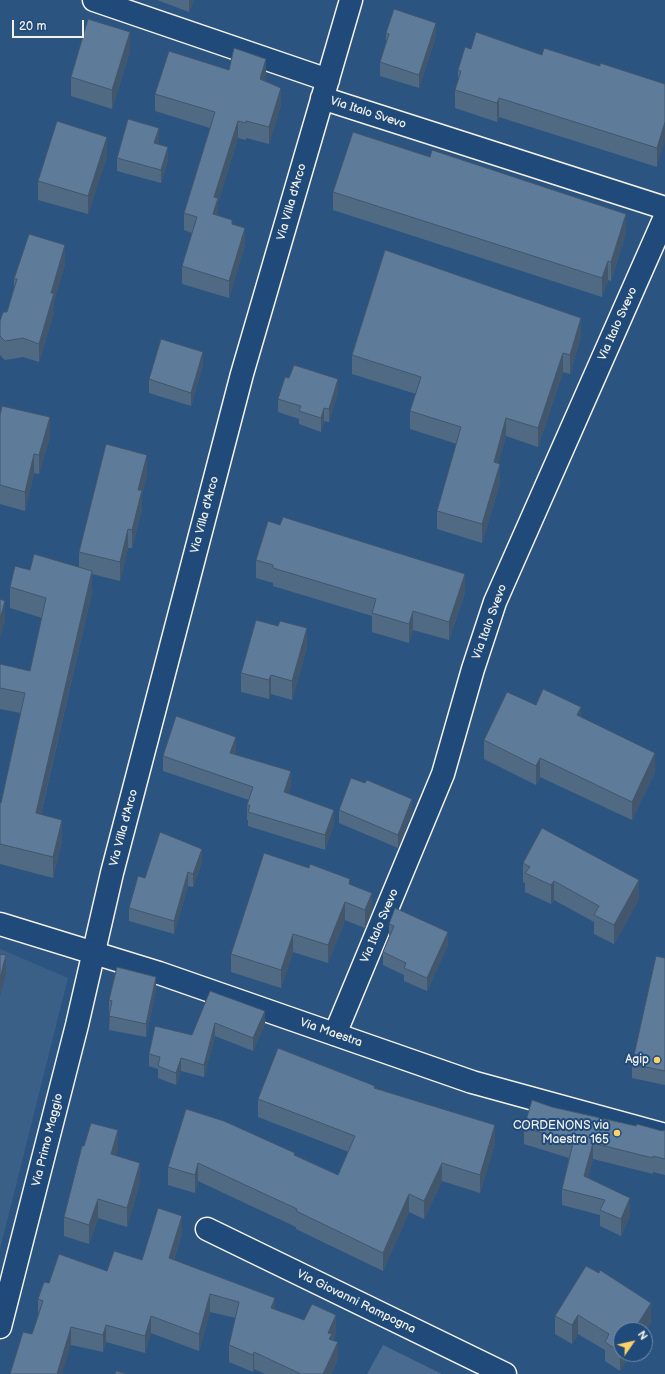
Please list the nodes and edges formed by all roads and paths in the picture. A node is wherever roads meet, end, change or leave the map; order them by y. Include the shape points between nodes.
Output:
1 (94, 0) edge
2 (351, 0) edge
3 (325, 89) junction
4 (665, 208) edge
5 (665, 217) edge
6 (0, 924) edge
7 (94, 952) junction
8 (335, 1034) junction
9 (665, 1135) edge
10 (207, 1229) dead end
11 (0, 1327) edge
12 (506, 1374) edge

1 - 3 street
2 - 3 street, Via Villa d'Arco
3 - 4 street, Via Italo Svevo
3 - 7 street, Via Villa d'Arco via 242,374 112,873
5 - 8 street, Via Italo Svevo via 495,602 443,774
6 - 7 street, Via Maestra
7 - 8 street, Via Maestra
7 - 11 street, Via Primo Maggio
8 - 9 street, Via Maestra via 472,1082
10 - 12 street, Via Giovanni Rampogna

